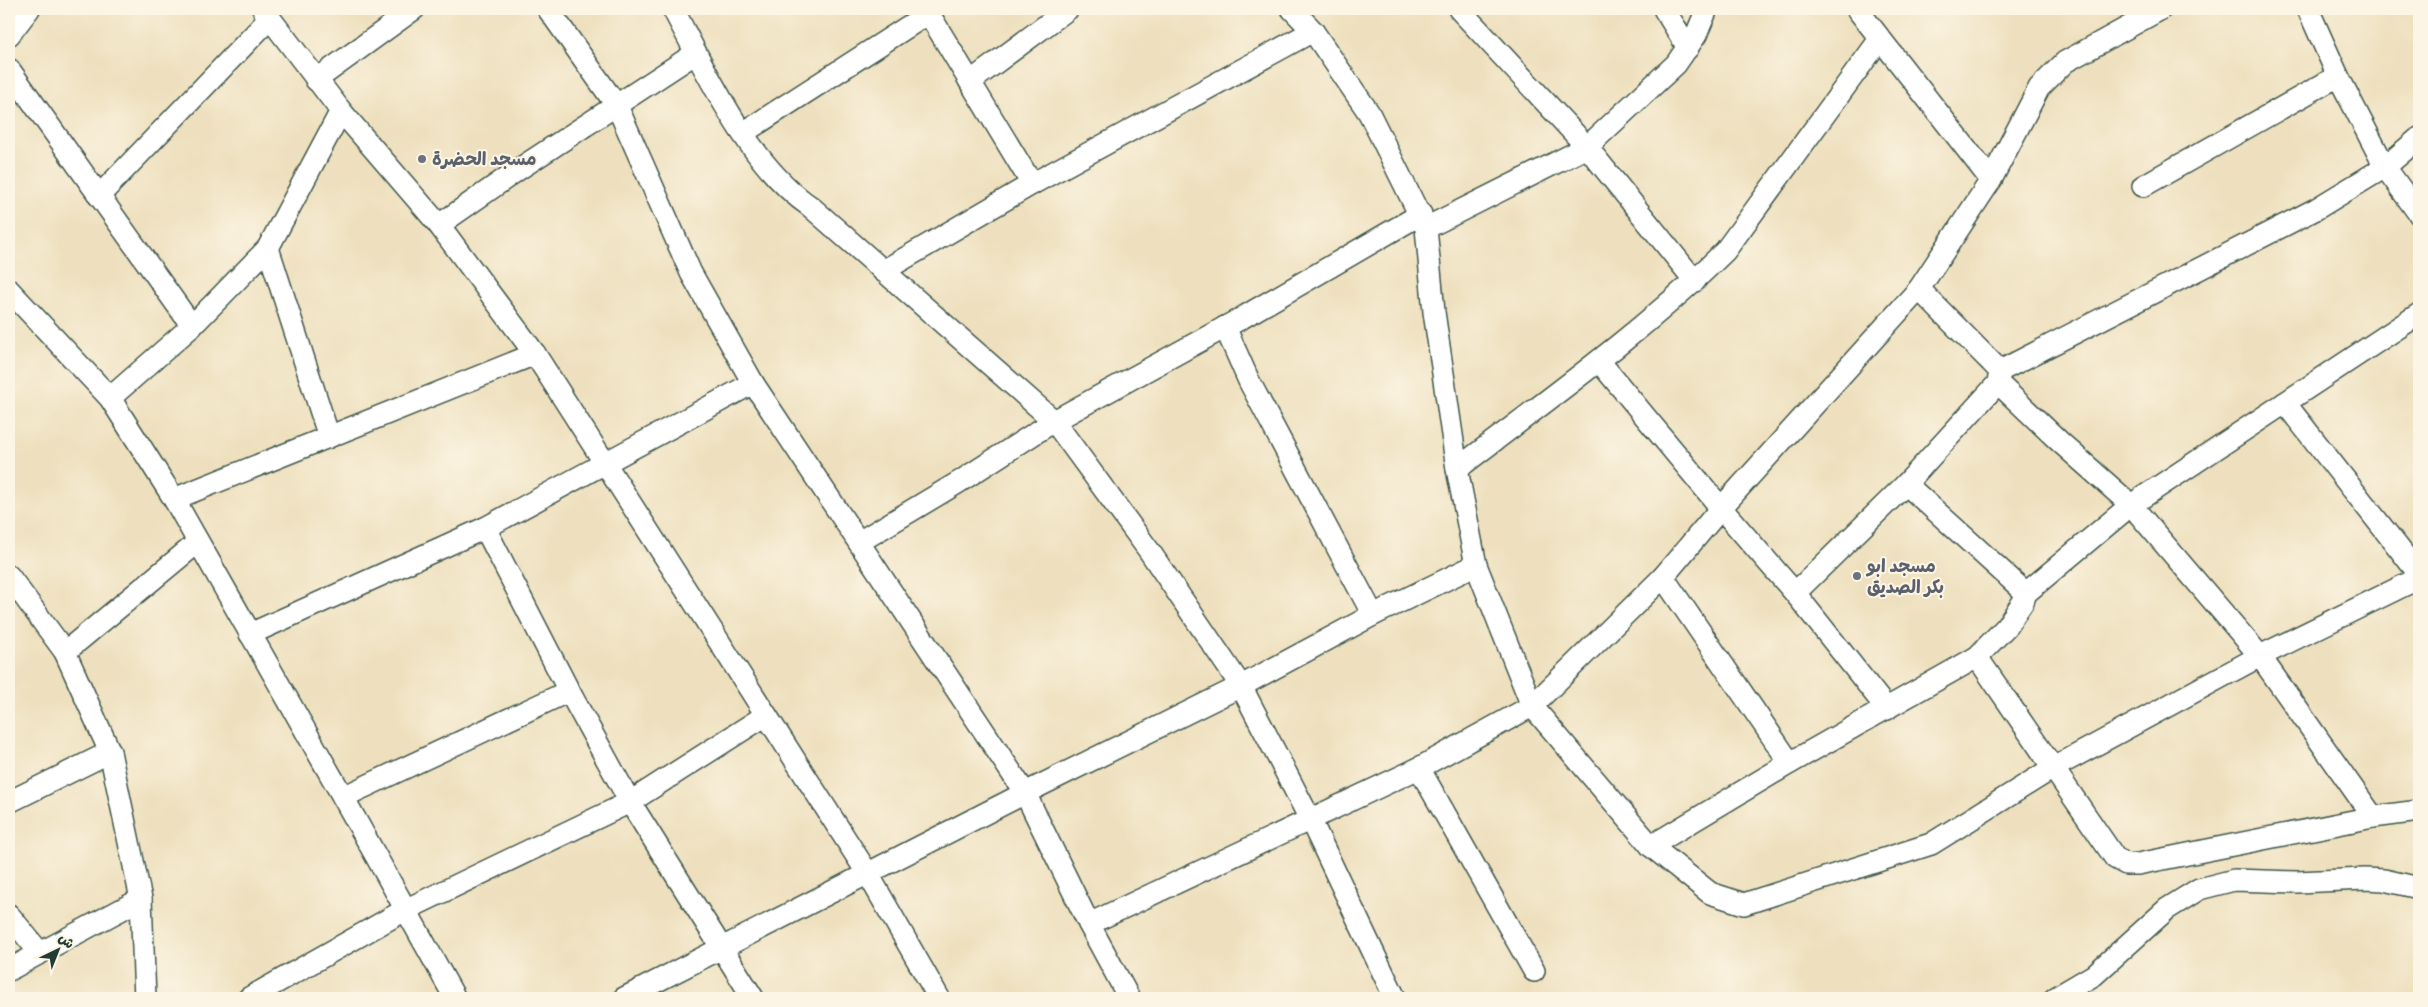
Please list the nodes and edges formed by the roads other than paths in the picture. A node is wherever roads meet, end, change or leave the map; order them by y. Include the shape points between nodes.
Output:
1 (29, 9) edge
2 (414, 9) edge
3 (548, 9) edge
4 (673, 9) edge
5 (1068, 9) edge
6 (1292, 9) edge
7 (1459, 9) edge
8 (1664, 9) edge
9 (1706, 9) edge
10 (2308, 9) edge
11 (2158, 10) edge
12 (928, 11) edge
13 (1863, 11) edge
14 (266, 13) edge
15 (1313, 31) junction
16 (9, 35) edge
17 (1880, 39) junction
18 (1688, 48) junction
19 (696, 54) junction
20 (9, 69) edge
21 (2338, 76) junction
22 (316, 80) junction
23 (970, 82) junction
24 (617, 106) junction
25 (341, 111) junction
26 (744, 133) junction
27 (2419, 138) edge
28 (1587, 147) junction
29 (2385, 167) junction
30 (1991, 180) junction
31 (1032, 184) junction
32 (2143, 186) dead end
33 (99, 196) junction
34 (2419, 214) edge
35 (1423, 221) junction
36 (439, 225) junction
37 (268, 248) junction
38 (882, 271) junction
39 (1695, 280) junction
40 (1919, 289) junction
41 (9, 290) edge
42 (2419, 314) edge
43 (192, 326) junction
44 (1225, 327) junction
45 (535, 354) junction
46 (1599, 361) junction
47 (1999, 377) junction
48 (753, 383) junction
49 (110, 398) junction
50 (2285, 403) junction
51 (1054, 421) junction
52 (329, 437) junction
53 (606, 462) junction
54 (1457, 469) junction
55 (1906, 484) junction
56 (174, 499) junction
57 (2131, 505) junction
58 (1721, 508) junction
59 (486, 528) junction
60 (198, 542) junction
61 (859, 542) junction
62 (1476, 564) junction
63 (9, 576) edge
64 (2419, 576) edge
65 (1663, 577) junction
66 (1795, 593) junction
67 (2026, 593) junction
68 (1373, 615) junction
69 (250, 634) junction
70 (64, 652) junction
71 (2260, 656) junction
72 (1976, 657) junction
73 (1241, 686) junction
74 (569, 690) junction
75 (1532, 706) junction
76 (1887, 709) junction
77 (766, 715) junction
78 (110, 752) junction
79 (1790, 763) junction
80 (1419, 768) junction
81 (2053, 768) junction
82 (1025, 793) junction
83 (11, 794) edge
84 (344, 797) junction
85 (630, 802) junction
86 (2419, 811) edge
87 (2373, 817) junction
88 (1311, 821) junction
89 (1651, 846) junction
90 (868, 874) junction
91 (2419, 888) edge
92 (141, 899) junction
93 (405, 910) junction
94 (9, 915) edge
95 (1089, 924) junction
96 (722, 946) junction
97 (40, 953) junction
98 (9, 970) edge
99 (1534, 971) dead end
100 (145, 998) edge
101 (249, 998) edge
102 (455, 998) edge
103 (624, 998) edge
104 (753, 998) edge
105 (939, 998) edge
106 (1129, 998) edge
107 (1395, 998) edge
108 (2055, 998) edge

1 - 16 street
2 - 22 street
3 - 24 street
4 - 19 street
5 - 23 street
6 - 15 street
7 - 28 street
8 - 18 street
9 - 18 street
10 - 21 street
11 - 30 street via 2065,62 2053,74 2040,88
12 - 23 street
12 - 26 street
13 - 17 street
14 - 22 street
14 - 33 street
15 - 31 street
15 - 35 street via 1369,113
17 - 30 street
17 - 39 street via 1725,251
18 - 28 street via 1676,64
19 - 24 street
19 - 26 street
20 - 33 street
21 - 29 street
21 - 32 street
22 - 25 street
23 - 31 street
24 - 36 street via 518,169
24 - 48 street via 691,273
25 - 36 street
25 - 37 street
26 - 38 street via 791,194 811,207
27 - 29 street
28 - 35 street
28 - 39 street
29 - 34 street
29 - 47 street via 2316,209
30 - 40 street
31 - 38 street
33 - 43 street
35 - 44 street
35 - 54 street
36 - 45 street
37 - 43 street
37 - 52 street
38 - 51 street
39 - 46 street
40 - 47 street
40 - 58 street
41 - 49 street
42 - 50 street
43 - 49 street
44 - 51 street
44 - 68 street via 1249,381
45 - 52 street
45 - 53 street
46 - 54 street
46 - 58 street
47 - 55 street
47 - 57 street via 2060,442
48 - 53 street
48 - 61 street
49 - 56 street
50 - 57 street
50 - 64 street
51 - 61 street
51 - 73 street via 1150,552
52 - 56 street
53 - 59 street
53 - 77 street
54 - 62 street
55 - 66 street
55 - 67 street
56 - 60 street
57 - 67 street
57 - 71 street
58 - 65 street
58 - 66 street
59 - 69 street
59 - 74 street
60 - 69 street
60 - 70 street
61 - 82 street
62 - 68 street
62 - 75 street
63 - 70 street
64 - 71 street
65 - 75 street
65 - 79 street
66 - 76 street
67 - 72 street via 2006,628
68 - 73 street
69 - 84 street
70 - 78 street
71 - 81 street
71 - 87 street
72 - 76 street
72 - 81 street
73 - 82 street
73 - 88 street
74 - 84 street
74 - 85 street
75 - 80 street
75 - 89 street
76 - 79 street
77 - 85 street
77 - 90 street
78 - 83 street
78 - 92 street
79 - 89 street
80 - 88 street
80 - 99 street
81 - 87 street via 2115,858 2126,864
81 - 89 street via 1931,844 1744,904 1710,893
82 - 90 street
82 - 95 street
84 - 93 street
85 - 93 street
85 - 96 street
86 - 87 street
88 - 95 street
88 - 107 street
90 - 96 street
90 - 105 street
91 - 108 street via 2365,879 2234,880 2199,889 2167,909 2094,975
92 - 97 street
92 - 100 street
93 - 101 street
93 - 102 street
94 - 97 street
95 - 106 street
96 - 103 street
96 - 104 street
97 - 98 street

